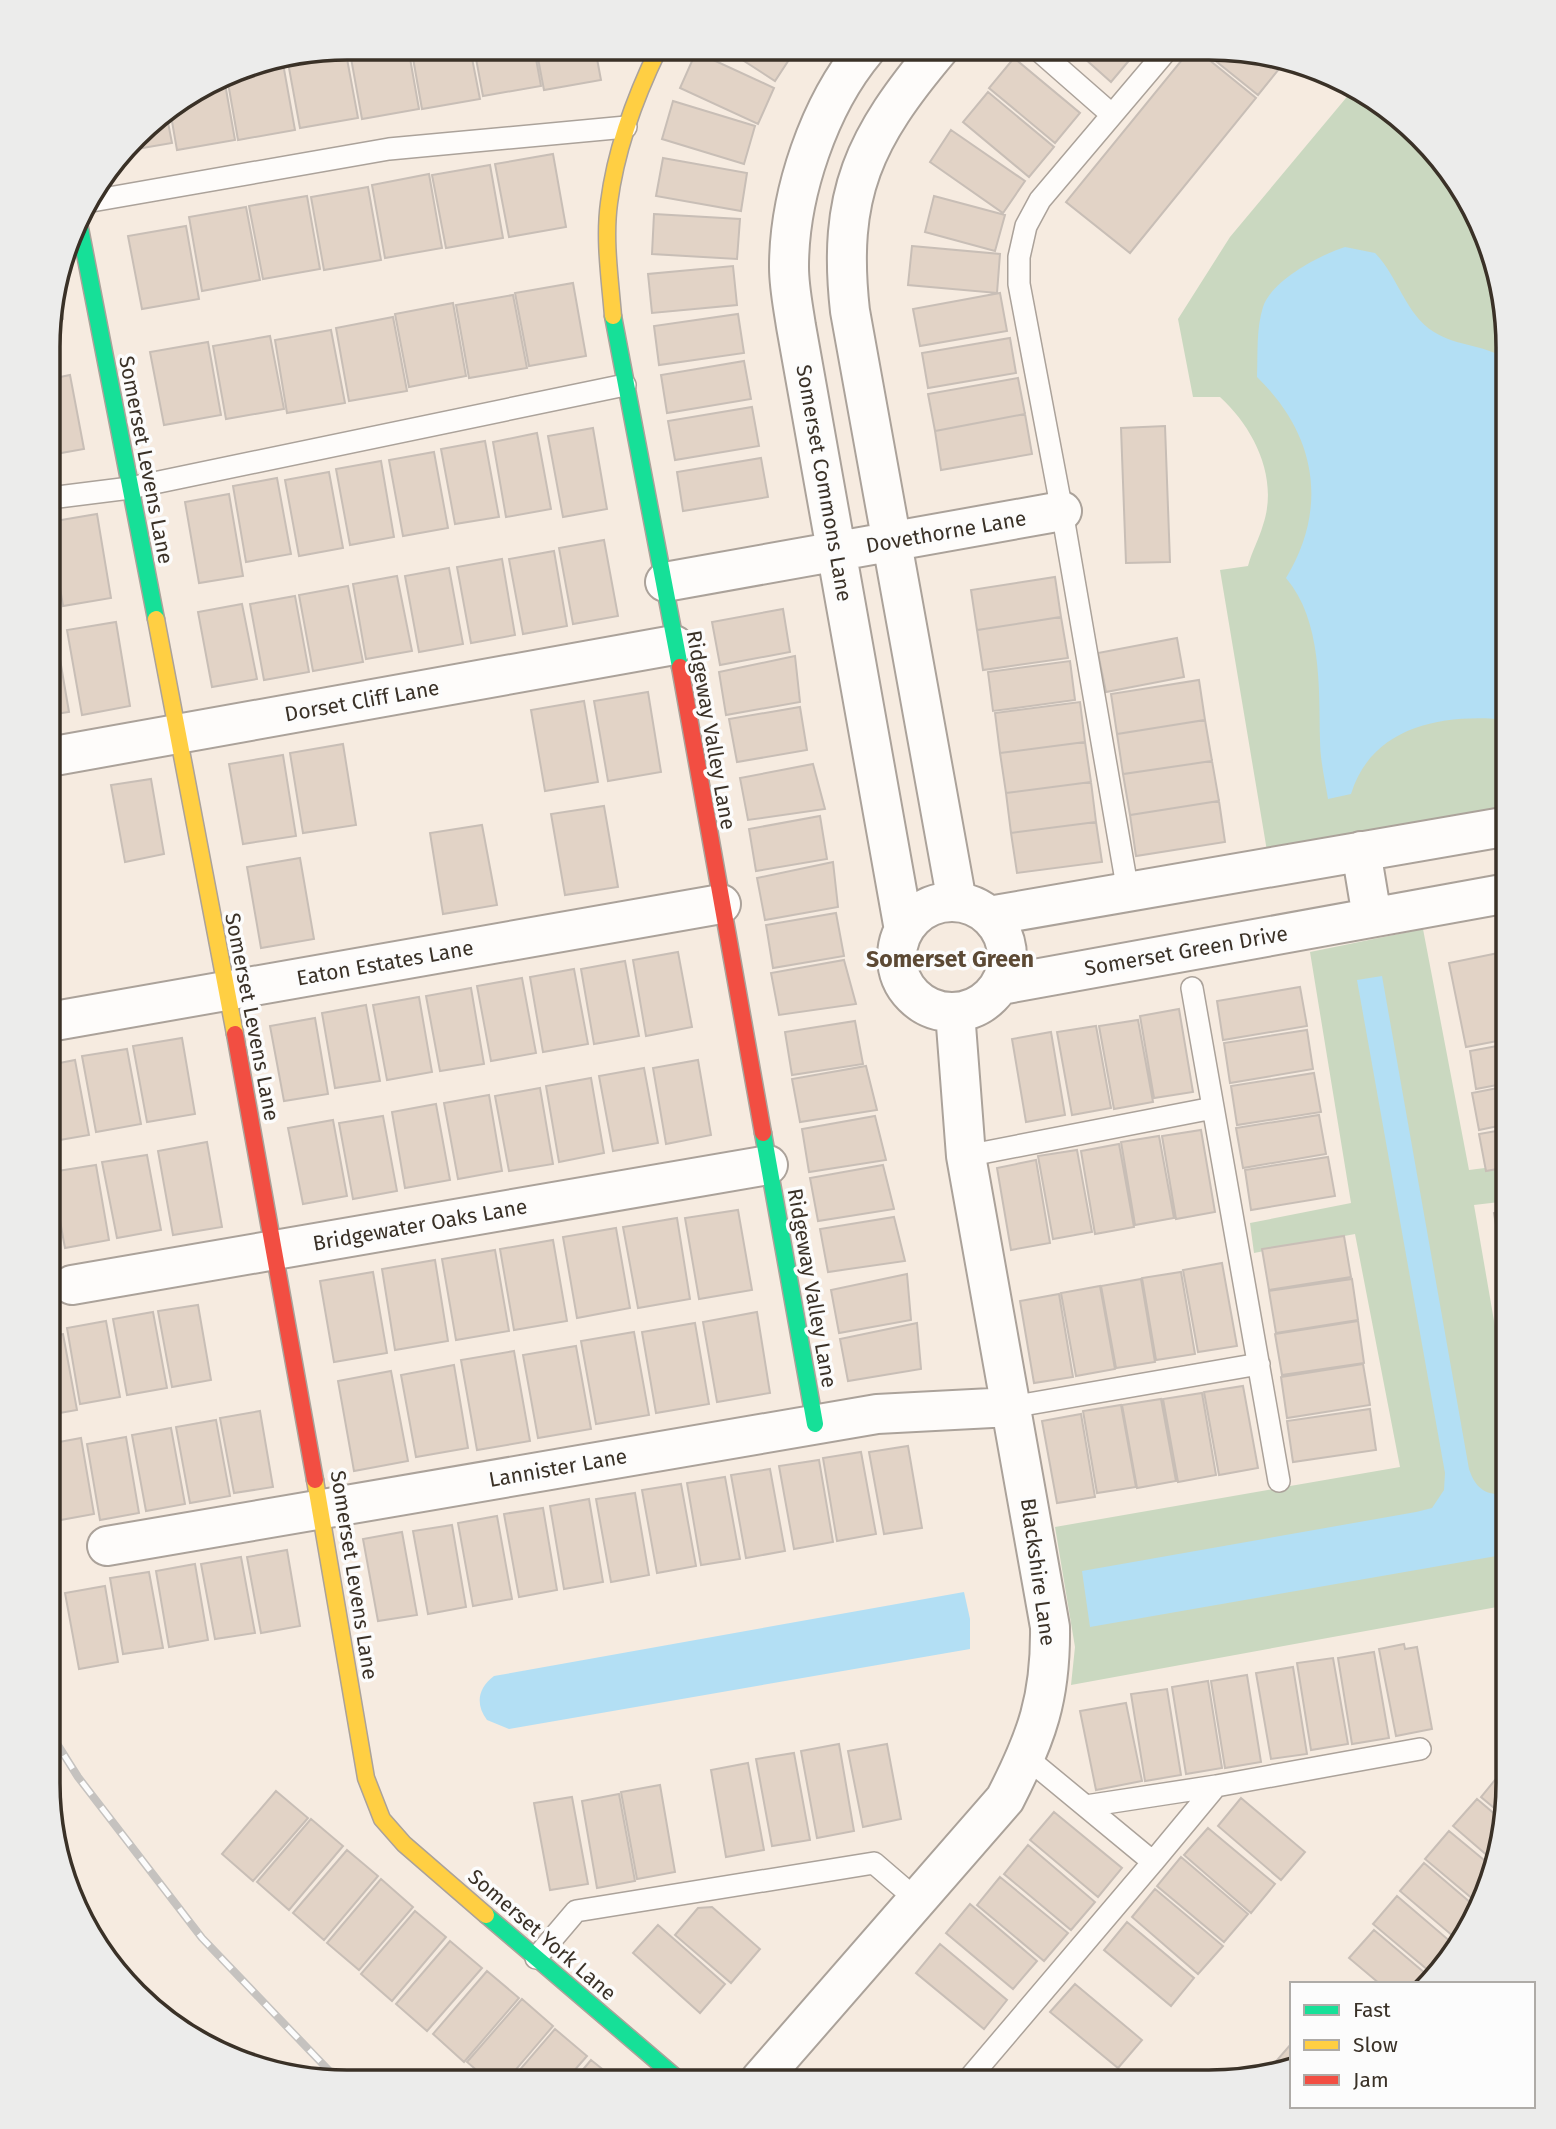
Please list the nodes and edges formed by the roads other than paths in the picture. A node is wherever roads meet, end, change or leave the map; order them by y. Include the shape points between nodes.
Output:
1 (653, 60) edge
2 (858, 60) edge
3 (931, 60) edge
4 (1050, 60) edge
5 (1158, 60) edge
6 (1110, 113) junction
7 (626, 127) junction
8 (100, 200) edge
9 (81, 236) edge
10 (625, 385) junction
11 (130, 488) junction
12 (60, 497) edge
13 (1062, 511) junction
14 (893, 541) junction
15 (837, 551) junction
16 (664, 582) junction
17 (674, 645) junction
18 (178, 734) junction
19 (60, 755) edge
20 (1496, 828) edge
21 (1361, 851) junction
22 (1128, 891) junction
23 (1496, 895) edge
24 (721, 904) junction
25 (973, 909) junction
26 (1372, 917) junction
27 (904, 930) junction
28 (1000, 985) junction
29 (1192, 988) dead end
30 (226, 991) junction
31 (956, 1012) junction
32 (60, 1020) edge
33 (1213, 1108) junction
34 (966, 1156) junction
35 (768, 1165) junction
36 (274, 1250) junction
37 (72, 1285) dead end
38 (1259, 1364) junction
39 (1011, 1407) junction
40 (815, 1424) junction
41 (1279, 1481) dead end
42 (322, 1508) junction
43 (107, 1546) dead end
44 (1420, 1749) dead end
45 (1026, 1757) junction
46 (1216, 1786) junction
47 (1086, 1806) junction
48 (382, 1819) joint
49 (1153, 1862) junction
50 (917, 1900) junction
51 (536, 1958) junction
52 (666, 2070) edge
53 (770, 2070) edge
54 (976, 2070) edge

1 - 7 street, Ridgeway Valley Lane
2 - 15 street, Somerset Commons Lane via 834,95 804,168 789,267
3 - 14 street via 880,128 858,180 846,232 850,311
4 - 6 lane
5 - 6 lane
6 - 13 lane via 1040,200 1026,226 1019,257 1019,284
7 - 8 lane via 389,149
7 - 10 street, Ridgeway Valley Lane via 609,203 608,262
9 - 11 street, Somerset Levens Lane
10 - 11 lane
10 - 16 street, Ridgeway Valley Lane
11 - 12 lane
11 - 18 street, Somerset Levens Lane
13 - 14 street, Dovethorne Lane
13 - 22 lane
14 - 15 street, Dovethorne Lane
14 - 25 street
15 - 16 street, Dovethorne Lane
15 - 27 street, Somerset Commons Lane
16 - 17 street, Ridgeway Valley Lane
17 - 18 street, Dorset Cliff Lane
17 - 24 street, Ridgeway Valley Lane
18 - 19 street, Dorset Cliff Lane
18 - 30 street, Somerset Levens Lane
20 - 21 street
21 - 22 street
21 - 26 street
22 - 25 street
23 - 26 street, Somerset Green Drive
24 - 30 street, Eaton Estates Lane
24 - 35 street, Ridgeway Valley Lane
25 - 27 street via 926,908
25 - 28 street via 1001,931 1007,949
26 - 28 street, Somerset Green Drive
27 - 31 street via 897,961 907,990 932,1009
28 - 31 street via 978,1006
29 - 33 lane
30 - 32 street, Eaton Estates Lane
30 - 36 street, Somerset Levens Lane
31 - 34 street, Blackshire Lane
33 - 34 lane
33 - 38 lane
34 - 39 street, Blackshire Lane
35 - 36 street, Bridgewater Oaks Lane
35 - 40 street, Ridgeway Valley Lane
36 - 37 street, Bridgewater Oaks Lane
36 - 42 street, Somerset Levens Lane
38 - 39 lane
38 - 41 lane
39 - 40 street, Lannister Lane via 877,1414
39 - 45 street, Blackshire Lane via 1050,1627 1051,1670 1042,1715
40 - 42 street, Lannister Lane
42 - 43 street, Lannister Lane
42 - 48 street, Somerset Levens Lane via 366,1778
44 - 46 lane
45 - 47 lane
45 - 50 street, Blackshire Lane via 1005,1799
46 - 47 lane
46 - 49 lane
47 - 49 lane
48 - 51 street, Somerset York Lane via 404,1844
49 - 54 lane
50 - 51 lane via 874,1863 576,1911
50 - 53 street, Blackshire Lane
51 - 52 street, Somerset York Lane

